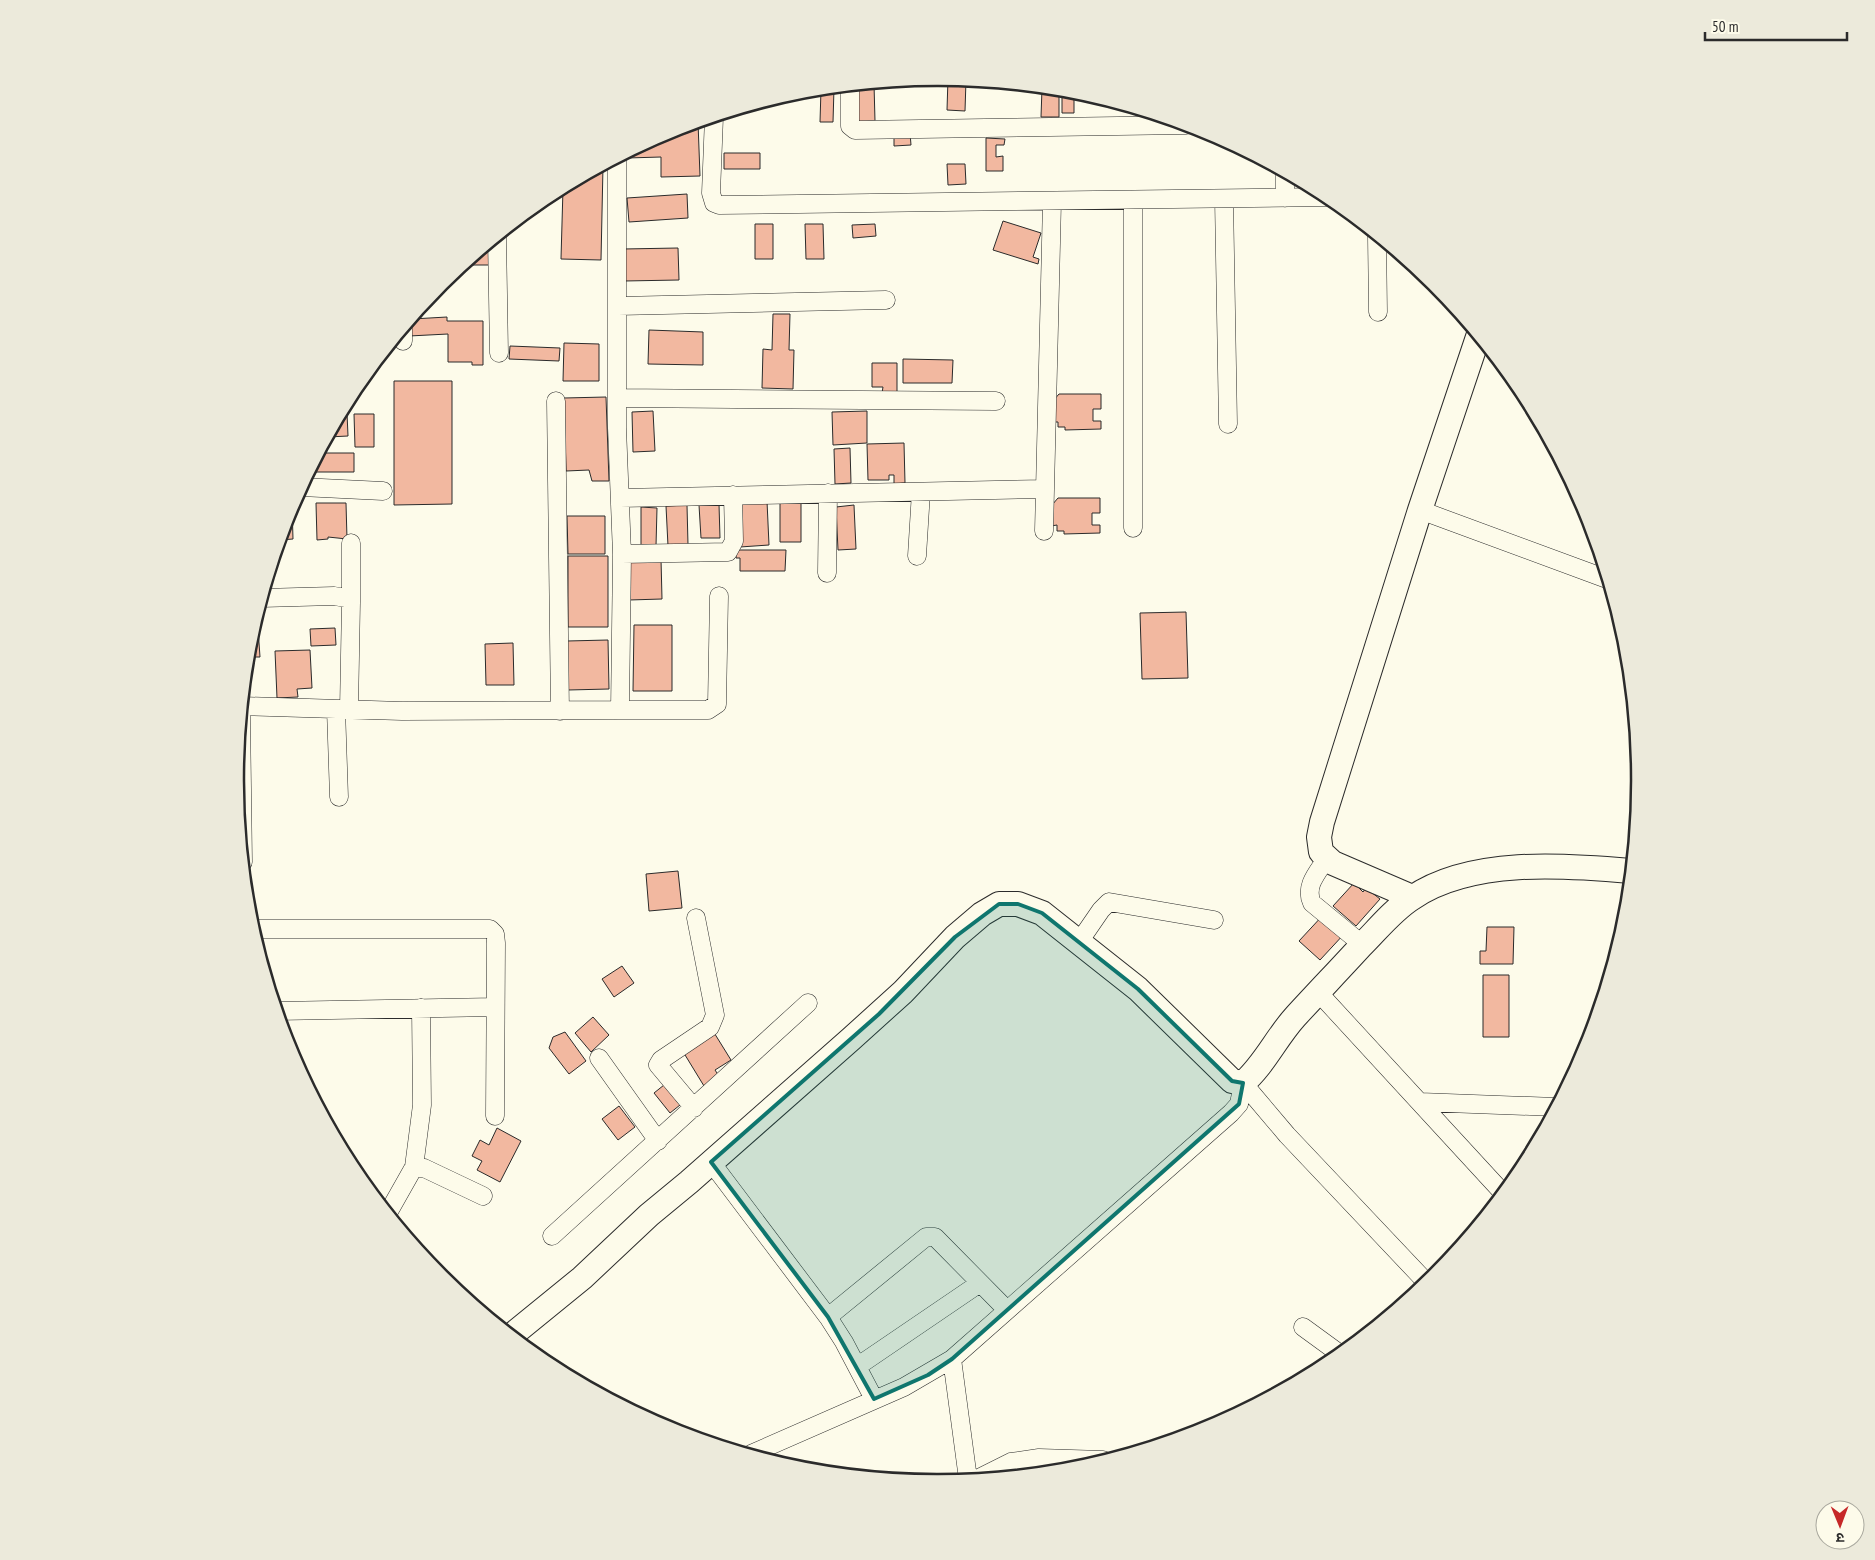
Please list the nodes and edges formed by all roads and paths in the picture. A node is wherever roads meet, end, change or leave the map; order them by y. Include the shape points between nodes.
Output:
1 (850, 92) edge
2 (714, 123) edge
3 (1166, 125) edge
4 (617, 165) edge
5 (1285, 180) edge
6 (1314, 197) edge
7 (1285, 198) junction
8 (1224, 199) junction
9 (1133, 200) junction
10 (1052, 202) junction
11 (497, 244) edge
12 (1377, 244) edge
13 (886, 300) dead end
14 (618, 306) junction
15 (1378, 312) dead end
16 (1476, 343) edge
17 (499, 353) dead end
18 (617, 398) junction
19 (556, 400) dead end
20 (996, 401) dead end
21 (1228, 424) dead end
22 (309, 486) edge
23 (1045, 489) junction
24 (383, 491) dead end
25 (921, 492) junction
26 (828, 494) junction
27 (733, 496) junction
28 (620, 498) junction
29 (1420, 510) junction
30 (1133, 528) dead end
31 (1044, 531) dead end
32 (351, 543) dead end
33 (622, 554) junction
34 (917, 556) dead end
35 (827, 573) dead end
36 (1600, 577) edge
37 (719, 596) dead end
38 (268, 598) edge
39 (351, 602) junction
40 (248, 706) edge
41 (343, 709) junction
42 (620, 710) junction
43 (560, 711) junction
44 (339, 797) dead end
45 (1327, 858) junction
46 (1625, 870) edge
47 (1412, 897) junction
48 (696, 918) dead end
49 (1214, 920) dead end
50 (260, 929) edge
51 (1079, 942) junction
52 (1363, 945) junction
53 (1318, 992) junction
54 (808, 1003) dead end
55 (495, 1007) junction
56 (421, 1008) junction
57 (284, 1011) edge
58 (600, 1058) dead end
59 (1243, 1083) junction
60 (1420, 1102) junction
61 (1549, 1107) edge
62 (694, 1108) junction
63 (494, 1116) dead end
64 (658, 1141) junction
65 (711, 1162) junction
66 (414, 1167) junction
67 (1498, 1188) edge
68 (483, 1196) dead end
69 (391, 1207) edge
70 (552, 1236) dead end
71 (1422, 1277) edge
72 (980, 1283) junction
73 (1007, 1310) junction
74 (828, 1317) junction
75 (1303, 1327) dead end
76 (517, 1332) edge
77 (1334, 1349) edge
78 (952, 1359) junction
79 (858, 1366) junction
80 (874, 1399) junction
81 (759, 1450) edge
82 (1077, 1459) edge
83 (993, 1471) edge
84 (967, 1473) edge

1 - 3 street via 850,126 855,130
2 - 10 street via 711,193 714,203 720,205
4 - 14 street
5 - 7 street
6 - 7 street
7 - 8 street
8 - 9 street
8 - 21 street
9 - 10 street
9 - 30 street
10 - 23 street
11 - 17 street
12 - 15 street
13 - 14 street
14 - 18 street
16 - 29 street
18 - 20 street
18 - 28 street
19 - 43 street
22 - 24 street
23 - 25 street
23 - 31 street
25 - 26 street
25 - 34 street
26 - 27 street
26 - 35 street
27 - 28 street
27 - 33 street via 734,541 728,552
28 - 33 street
29 - 36 street
29 - 45 street via 1322,822 1321,852
32 - 39 street
33 - 42 street
37 - 42 street via 717,704 708,710
38 - 39 street via 334,596
39 - 41 street
40 - 41 street
41 - 43 street
41 - 44 street
42 - 43 street
45 - 47 street
45 - 52 street via 1311,884 1309,897
46 - 47 street via 1575,866 1500,869 1461,876
47 - 52 street
48 - 62 street via 714,1022 658,1065
49 - 51 street via 1109,902
50 - 55 street via 490,929 496,934
51 - 59 street via 1138,989 1232,1081
51 - 65 street via 1042,913 1018,904 999,904 982,914 879,1014
52 - 53 street
53 - 59 street
53 - 60 street
54 - 62 street
55 - 56 street
55 - 63 street
56 - 57 street
56 - 66 street via 422,1105
58 - 64 street
59 - 71 street via 1287,1135
59 - 73 street via 1239,1104 1231,1113
60 - 61 street
60 - 67 street
62 - 64 street
64 - 70 street
65 - 74 street
65 - 76 street
66 - 68 street via 424,1168
66 - 69 street
72 - 73 street
72 - 74 street via 935,1237 926,1237
72 - 79 street
73 - 78 street
74 - 79 street
75 - 77 street
78 - 80 street via 928,1375
78 - 84 street
79 - 80 street
80 - 81 street
82 - 83 street via 1039,1458 1011,1462

